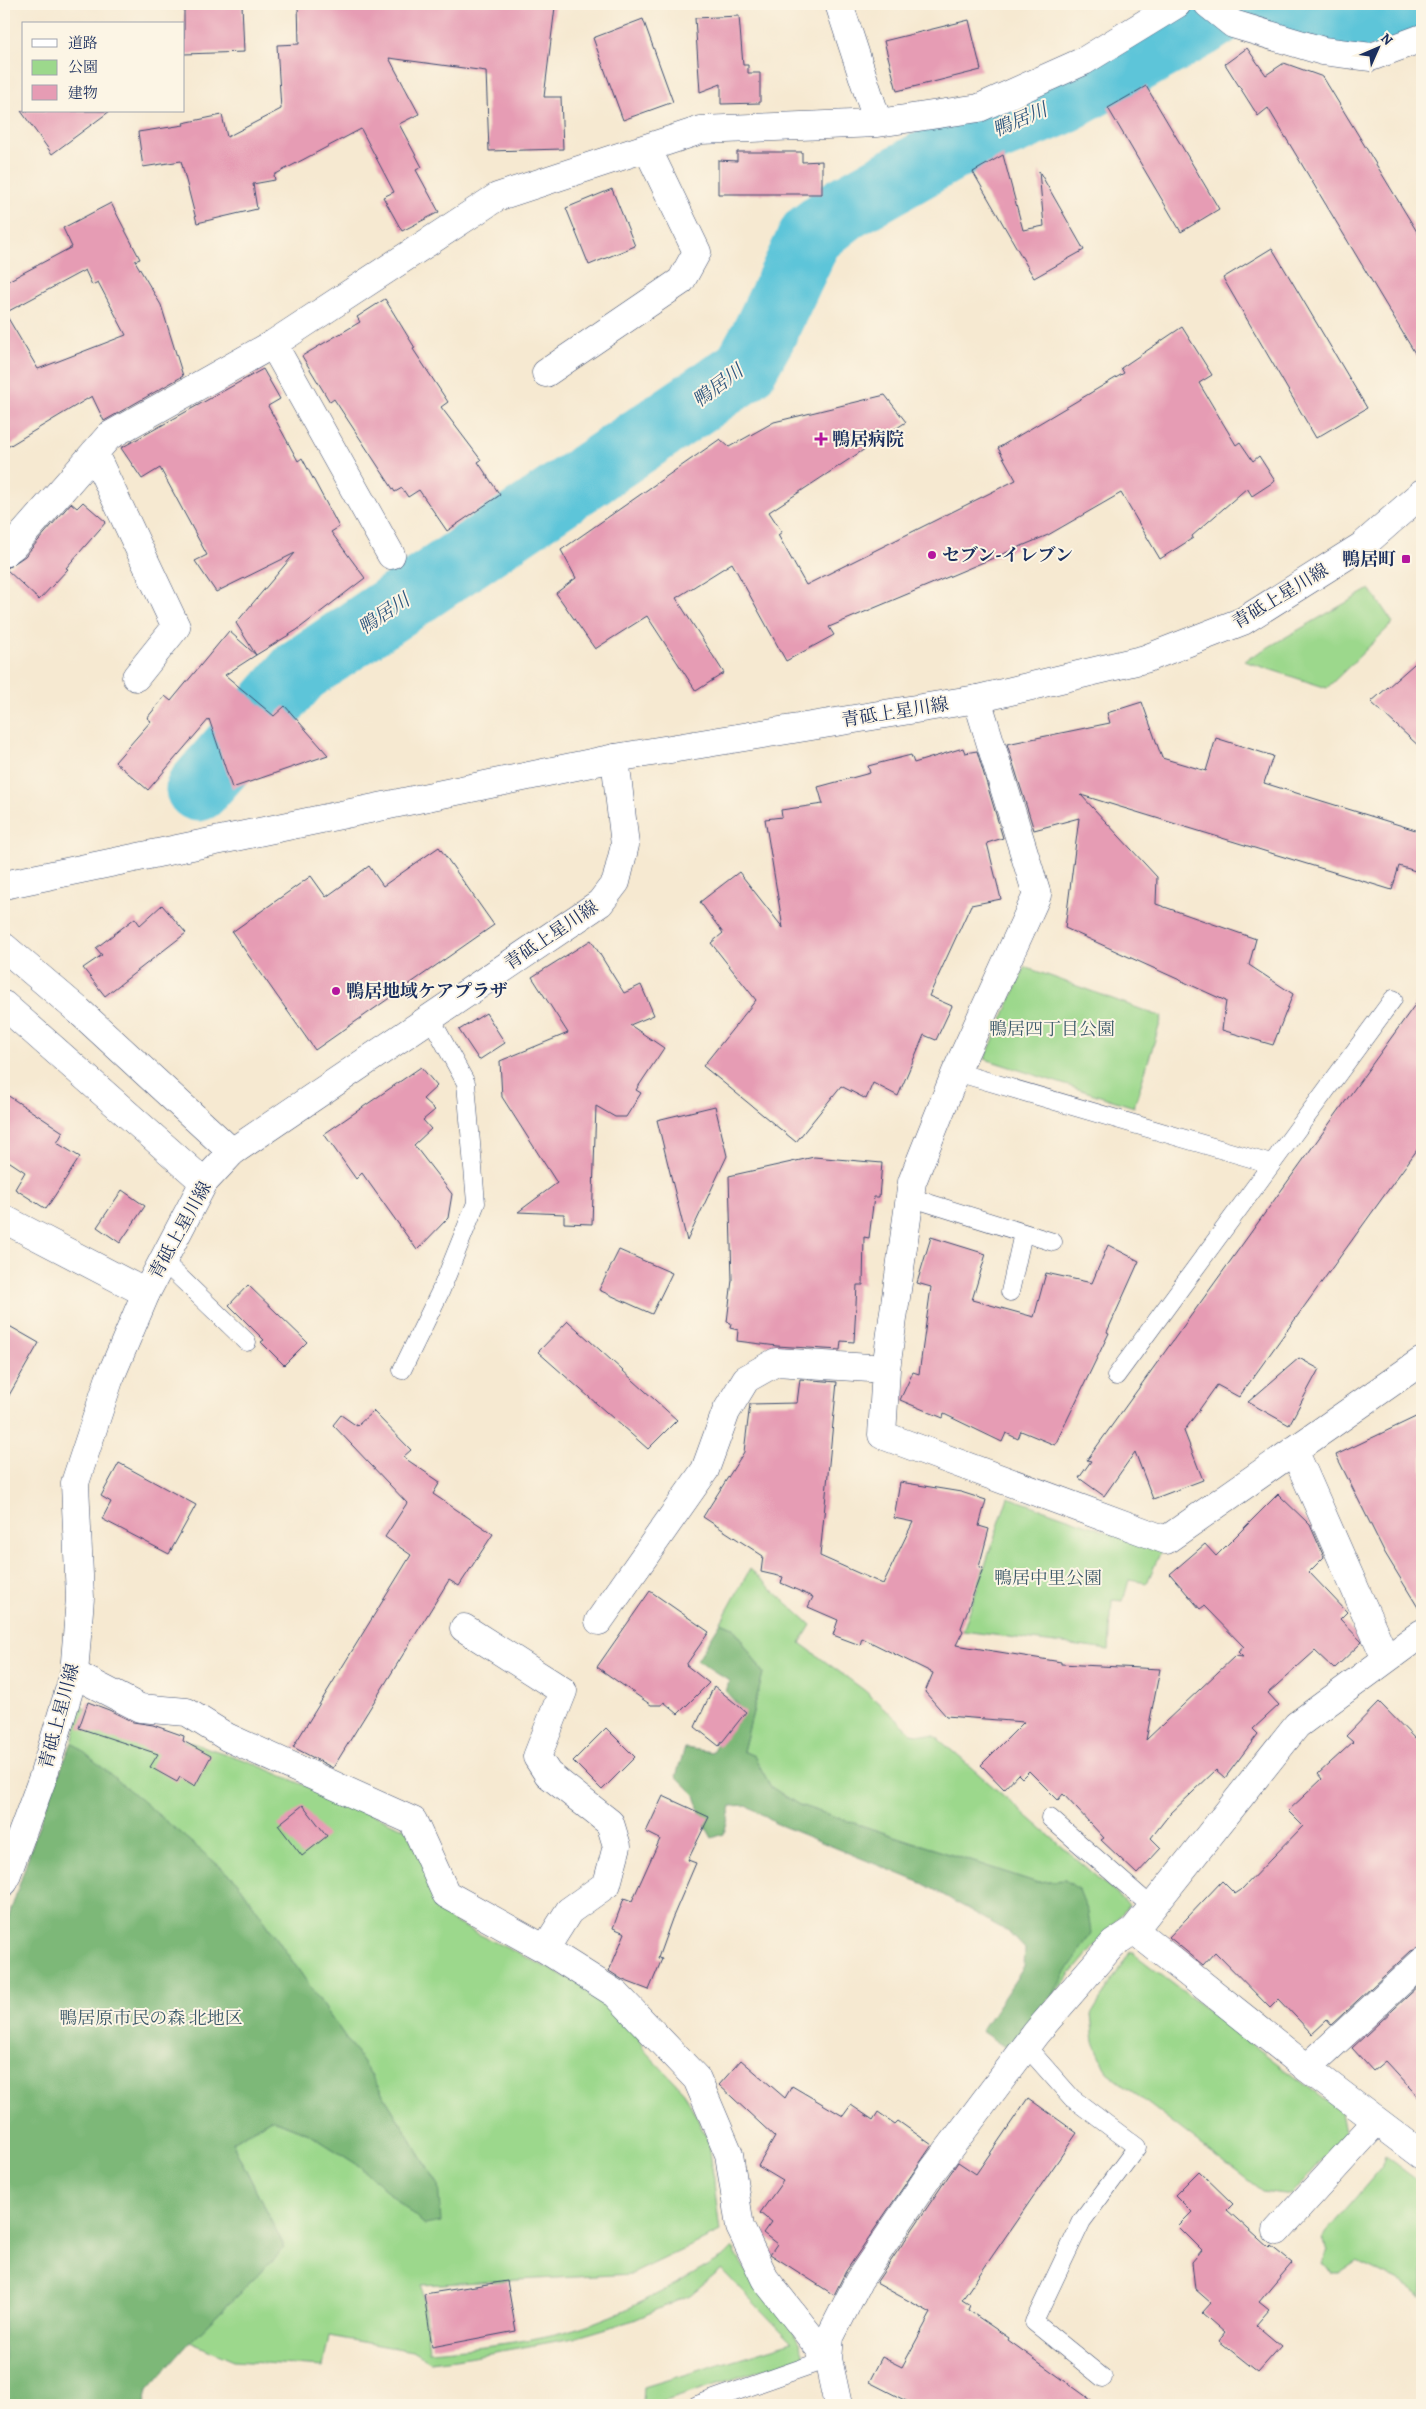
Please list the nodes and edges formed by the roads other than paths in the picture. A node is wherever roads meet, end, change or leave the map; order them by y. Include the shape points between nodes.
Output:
1 (839, 4) edge
2 (1177, 4) edge
3 (1208, 4) edge
4 (1422, 38) edge
5 (878, 123) junction
6 (647, 148) junction
7 (273, 344) junction
8 (546, 373) dead end
9 (94, 453) junction
10 (1422, 494) edge
11 (4, 553) edge
12 (391, 555) dead end
13 (136, 677) dead end
14 (977, 699) junction
15 (615, 758) junction
16 (4, 885) edge
17 (4, 947) edge
18 (1393, 999) dead end
19 (4, 1005) edge
20 (430, 1017) junction
21 (956, 1072) junction
22 (232, 1152) junction
23 (1271, 1164) junction
24 (204, 1182) junction
25 (909, 1197) junction
26 (4, 1219) edge
27 (1023, 1233) junction
28 (1053, 1242) dead end
29 (163, 1260) junction
30 (1010, 1292) dead end
31 (146, 1293) junction
32 (247, 1342) dead end
33 (1422, 1361) edge
34 (886, 1369) junction
35 (402, 1370) dead end
36 (1116, 1376) dead end
37 (1294, 1450) junction
38 (599, 1621) dead end
39 (464, 1628) dead end
40 (1422, 1633) edge
41 (1386, 1659) junction
42 (74, 1674) junction
43 (1050, 1818) dead end
44 (4, 1882) edge
45 (1152, 1907) junction
46 (1134, 1930) junction
47 (546, 1949) junction
48 (1422, 1962) edge
49 (1026, 2046) junction
50 (1307, 2068) junction
51 (1377, 2121) junction
52 (1422, 2155) edge
53 (1277, 2232) dead end
54 (828, 2359) junction
55 (1103, 2378) dead end
56 (697, 2405) edge
57 (838, 2405) edge

1 - 5 street
2 - 5 street via 1084,61 979,108
3 - 4 street via 1233,24 1323,51 1371,57
5 - 6 street via 701,130
6 - 7 street via 497,197
6 - 8 street via 697,252 681,281
7 - 9 street via 109,436
7 - 12 street
9 - 11 street
9 - 13 street via 176,627
10 - 14 street, 青砥上星川線 via 1362,546 1243,621 1145,659
14 - 15 street, 青砥上星川線
14 - 21 street via 1037,896
15 - 16 street
15 - 20 street, 青砥上星川線 via 626,845 616,882 600,903
17 - 22 street via 79,1011
18 - 23 lane
19 - 24 street
20 - 22 street, 青砥上星川線
20 - 35 lane via 466,1082 476,1203 441,1290
21 - 23 lane
21 - 25 street
22 - 24 street, 青砥上星川線
23 - 36 lane
24 - 29 street, 青砥上星川線
25 - 27 lane
25 - 34 street
26 - 31 street
27 - 28 lane
27 - 30 lane
29 - 31 street, 青砥上星川線
29 - 32 lane
31 - 42 street, 青砥上星川線 via 109,1380 75,1483 80,1598
33 - 37 street
34 - 37 street via 882,1435 1166,1540
34 - 38 street via 776,1362 746,1378 726,1412 705,1470
37 - 41 street
39 - 47 street via 563,1691 537,1757 548,1774 610,1823 617,1846 607,1884 569,1911
40 - 41 street
41 - 45 street via 1297,1725
42 - 44 street, 青砥上星川線 via 43,1776
42 - 47 street via 140,1708 187,1712 227,1737 413,1821 446,1894
43 - 45 lane
45 - 46 street
46 - 49 street via 1112,1944
46 - 50 street
47 - 54 street via 616,1994 697,2079 729,2154 740,2227 765,2279
48 - 50 street
49 - 54 street via 933,2170 859,2280 830,2338
49 - 55 lane via 1072,2098 1137,2147 1082,2221 1034,2322
50 - 51 street
51 - 52 street
51 - 53 street
54 - 56 lane
54 - 57 street

